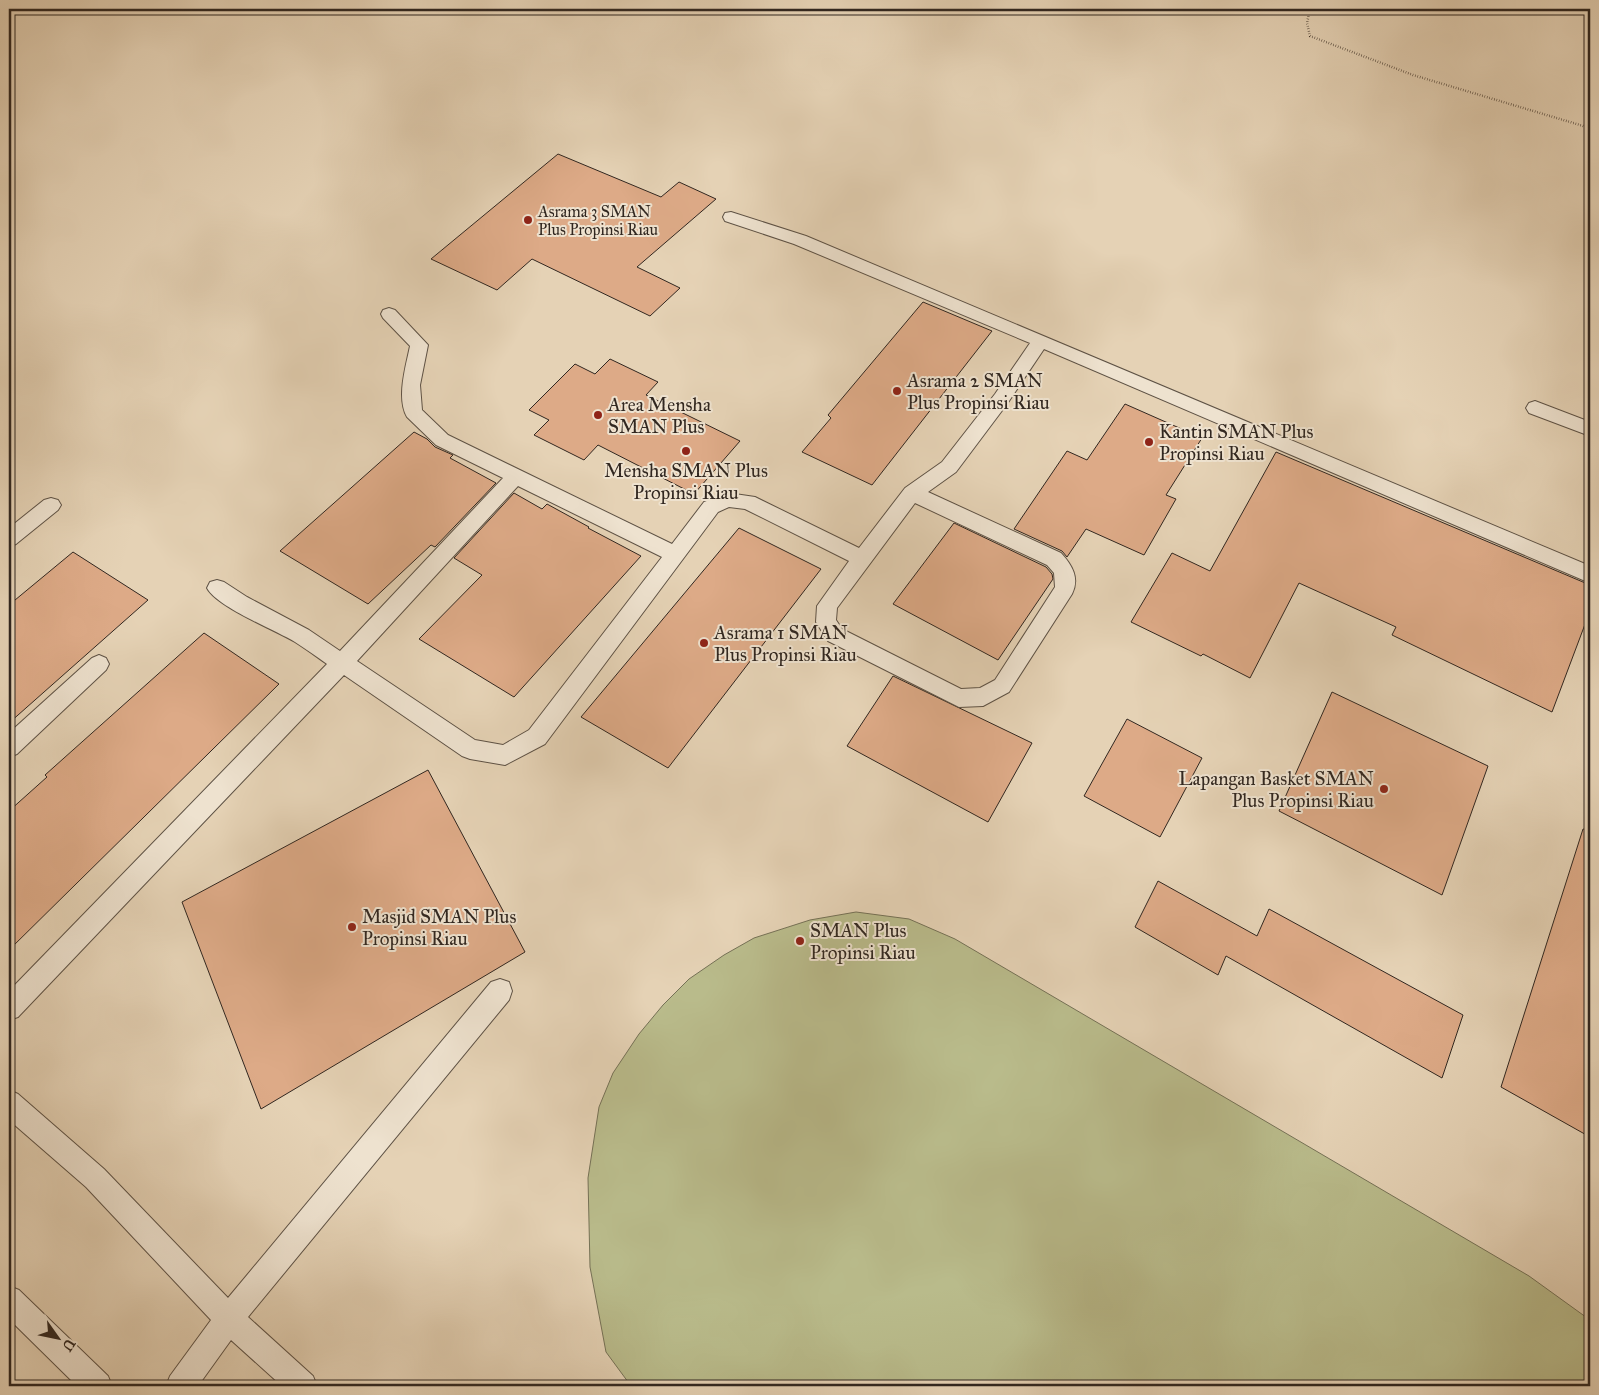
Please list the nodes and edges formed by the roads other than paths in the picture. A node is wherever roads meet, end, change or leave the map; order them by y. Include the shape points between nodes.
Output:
1 (731, 216) dead end
2 (389, 314) dead end
3 (1041, 341) junction
4 (1535, 408) dead end
5 (1590, 430) edge
6 (515, 477) junction
7 (912, 493) junction
8 (51, 505) dead end
9 (9, 539) edge
10 (675, 554) junction
11 (862, 558) junction
12 (1590, 575) edge
13 (217, 588) dead end
14 (342, 662) junction
15 (99, 664) dead end
16 (9, 748) edge
17 (500, 991) dead end
18 (9, 1008) edge
19 (9, 1103) edge
20 (9, 1300) edge
21 (229, 1319) junction
22 (98, 1386) edge
23 (180, 1386) edge
24 (303, 1386) edge

1 - 3 lane via 800,240
2 - 6 lane via 419,345 411,385 413,412 442,440
3 - 7 lane via 949,466
3 - 12 lane
4 - 5 lane
6 - 10 lane
6 - 14 lane
7 - 11 lane
7 - 11 lane via 1054,559 1064,570 1065,588 1002,686 983,697 959,698 835,635 826,622 827,606
8 - 9 lane
10 - 11 lane via 711,507 728,500 748,502
10 - 14 lane via 537,737 505,755 470,749
13 - 14 lane
14 - 18 lane
15 - 16 lane
17 - 21 lane
19 - 21 lane via 95,1178
20 - 22 lane
21 - 23 lane
21 - 24 lane

